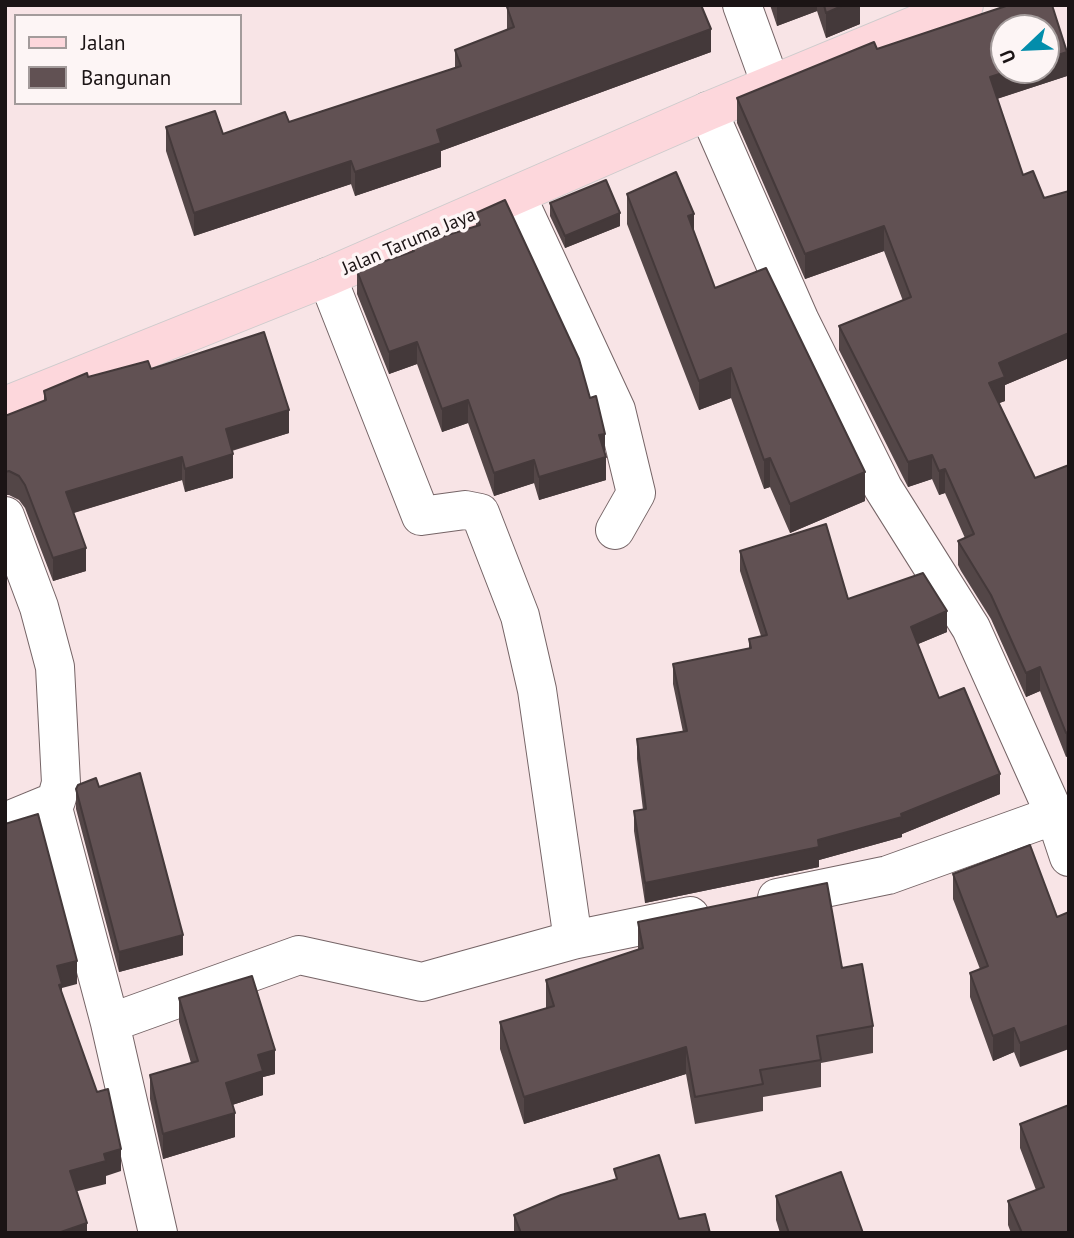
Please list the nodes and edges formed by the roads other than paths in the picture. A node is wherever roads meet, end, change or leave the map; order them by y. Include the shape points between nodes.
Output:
1 (743, 5) edge
2 (964, 5) edge
3 (771, 85) junction
4 (708, 111) junction
5 (516, 197) junction
6 (327, 277) junction
7 (5, 406) edge
8 (5, 516) edge
9 (615, 530) dead end
10 (52, 804) junction
11 (1055, 815) junction
12 (5, 821) edge
13 (1069, 857) edge
14 (573, 940) junction
15 (110, 1023) junction
16 (158, 1233) edge

1 - 3 street
2 - 3 main road, Jalan Taruma Jaya
3 - 4 main road, Jalan Taruma Jaya
4 - 5 main road, Jalan Taruma Jaya
4 - 11 street via 800,321 883,488 971,628
5 - 6 main road, Jalan Taruma Jaya
5 - 9 street via 616,410 636,494
6 - 7 main road, Jalan Taruma Jaya
6 - 14 street via 421,516 465,510 480,513 511,592 537,691
8 - 10 street via 39,607 55,667 61,783
10 - 12 street
10 - 15 street
11 - 13 street
11 - 14 street via 888,875
14 - 15 street via 422,982 299,955
15 - 16 street

